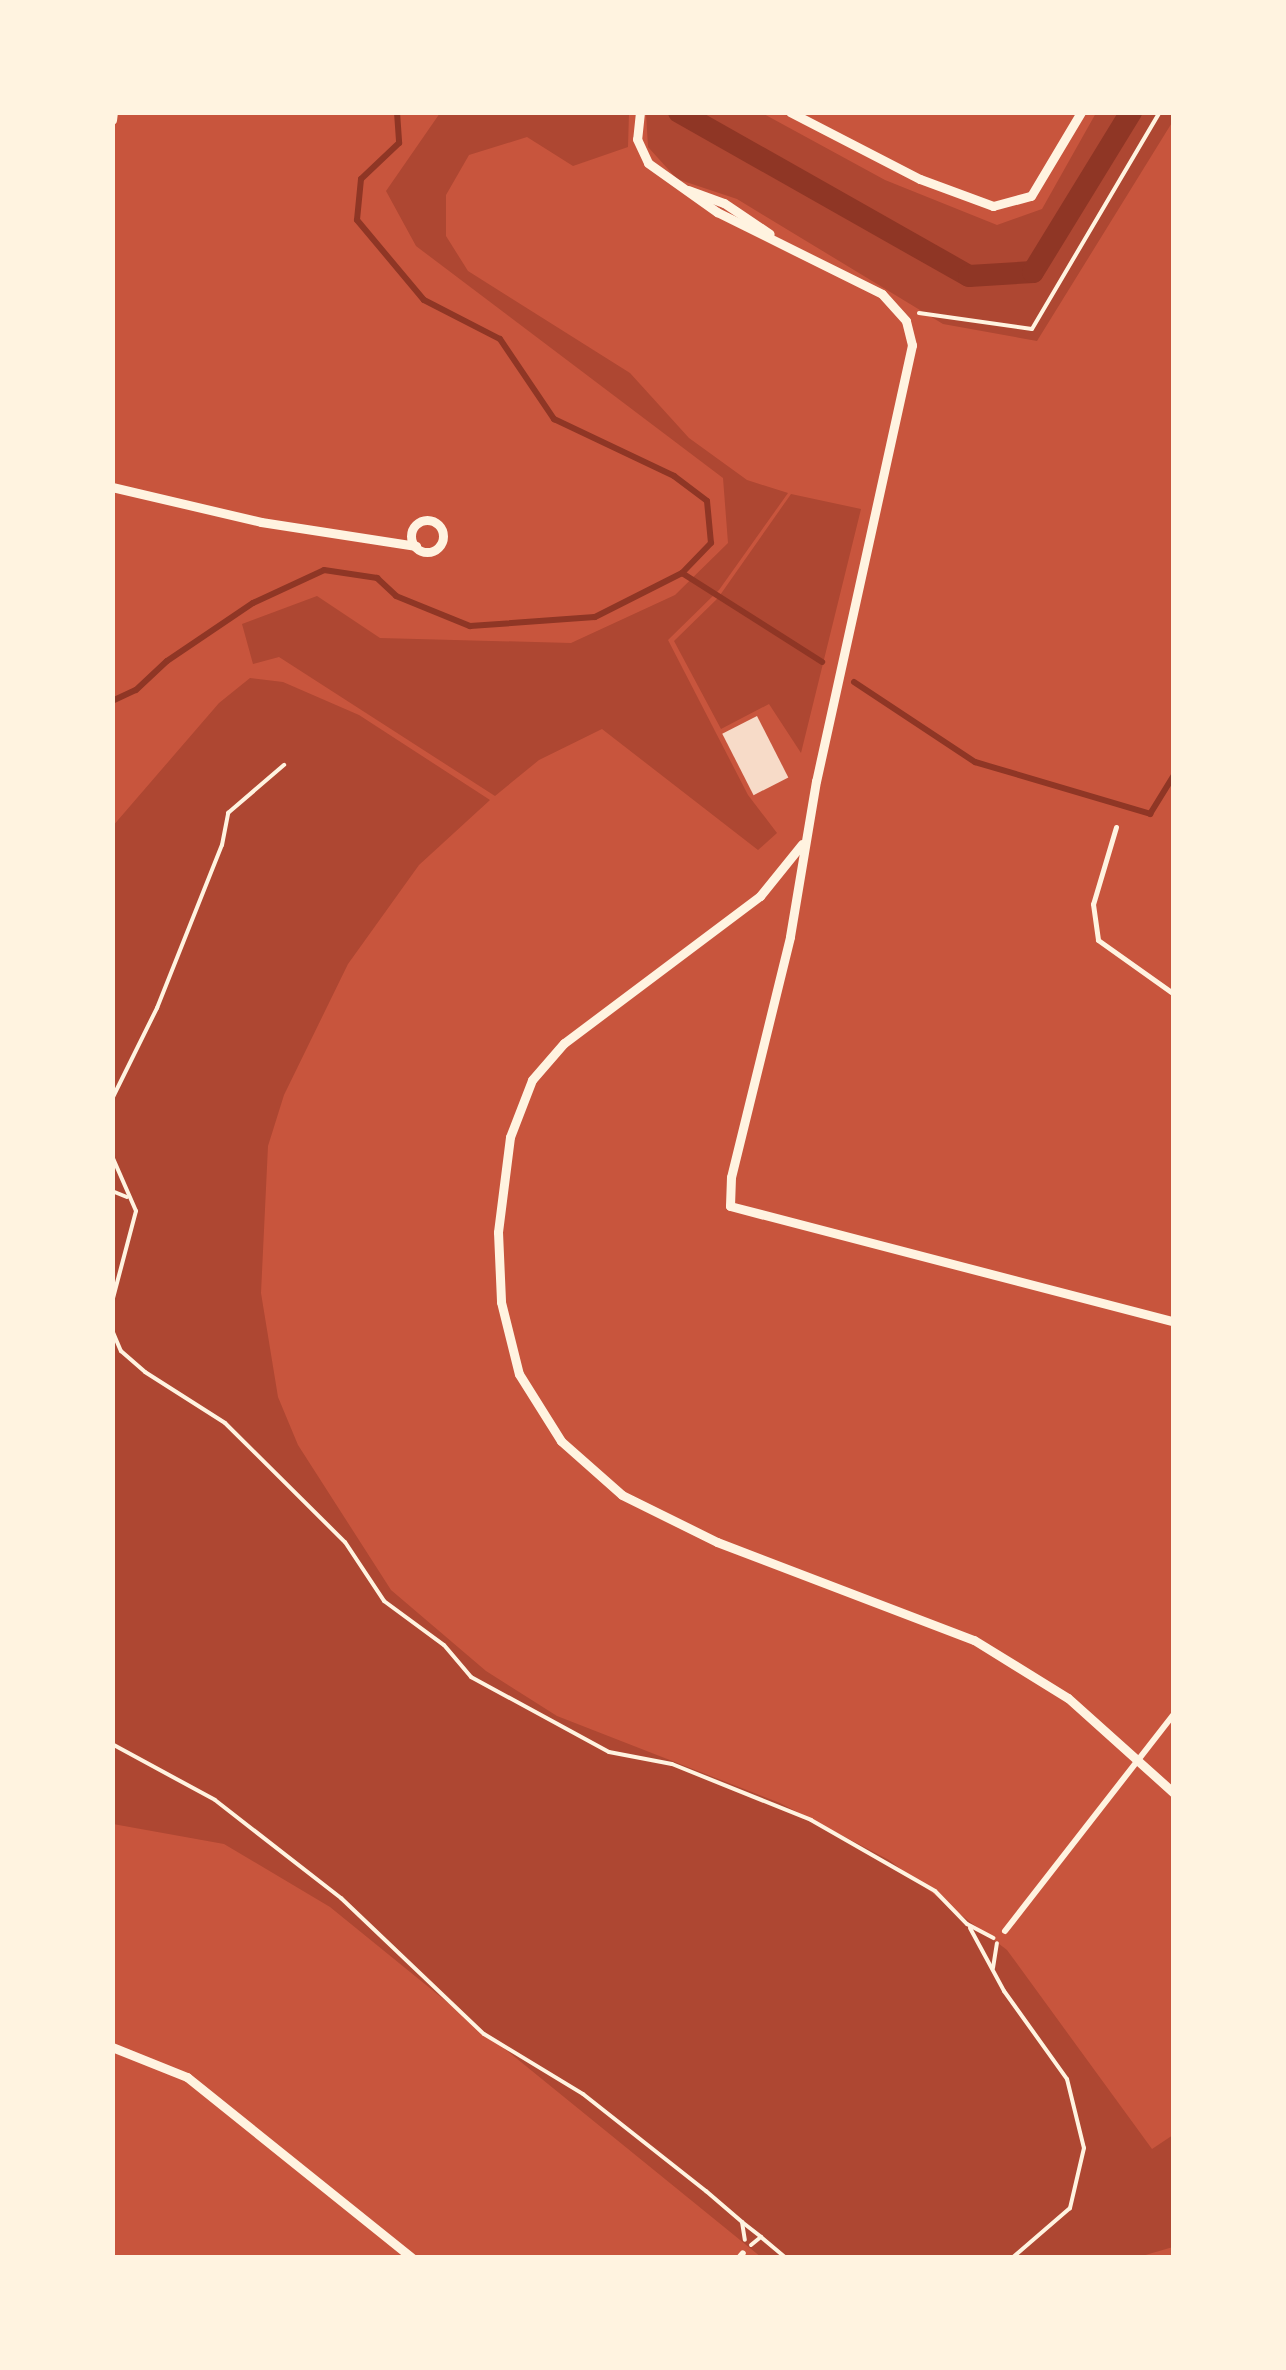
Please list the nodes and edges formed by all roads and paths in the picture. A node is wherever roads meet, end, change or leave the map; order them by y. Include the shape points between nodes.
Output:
1 (113, 112) edge
2 (640, 112) edge
3 (790, 112) edge
4 (1081, 112) edge
5 (1160, 112) edge
6 (112, 120) edge
7 (899, 310) junction
8 (115, 486) edge
9 (416, 524) junction
10 (384, 536) junction
11 (416, 546) junction
12 (284, 765) dead end
13 (1116, 828) dead end
14 (806, 837) junction
15 (1174, 994) edge
16 (112, 1099) edge
17 (112, 1156) edge
18 (112, 1191) edge
19 (129, 1198) junction
20 (112, 1302) edge
21 (1174, 1322) edge
22 (112, 1330) edge
23 (1174, 1714) edge
24 (112, 1744) edge
25 (1140, 1756) junction
26 (1174, 1793) edge
27 (968, 1924) junction
28 (1005, 1931) junction
29 (995, 1976) junction
30 (112, 2046) edge
31 (742, 2222) junction
32 (760, 2237) junction
33 (412, 2258) edge
34 (786, 2258) edge
35 (1012, 2258) edge

1 - 6 street
2 - 7 street via 640,151 674,185 724,203
3 - 4 street via 920,179 993,206 1031,196
5 - 7 path via 1032,329
7 - 14 street via 910,332 908,372
8 - 10 street via 261,522
9 - 10 street
9 - 11 street
9 - 11 street via 436,522 443,536 433,550
10 - 11 street
12 - 16 path via 239,808 230,808 157,1008
13 - 15 lane via 1093,904 1098,940
14 - 21 street via 790,937 730,1177 730,1206
14 - 25 street via 760,896 564,1043 532,1080 510,1138 498,1232 501,1302 520,1374 562,1441 622,1495 717,1542 974,1640 1042,1678
17 - 19 path
18 - 19 path
19 - 20 path via 136,1231
22 - 27 path via 121,1351 146,1372 224,1423 345,1542 384,1601 444,1645 470,1677 610,1752 672,1764 780,1804 904,1872
23 - 25 street
24 - 31 path via 216,1800 370,1921 484,2034 583,2094
25 - 26 street
25 - 28 street
27 - 28 path via 987,1938
27 - 29 path
28 - 29 path via 995,1946
29 - 35 path via 1067,2078 1084,2148 1070,2208
30 - 33 street via 154,2059 202,2088
31 - 32 path
31 - 32 path via 744,2251
32 - 34 path

